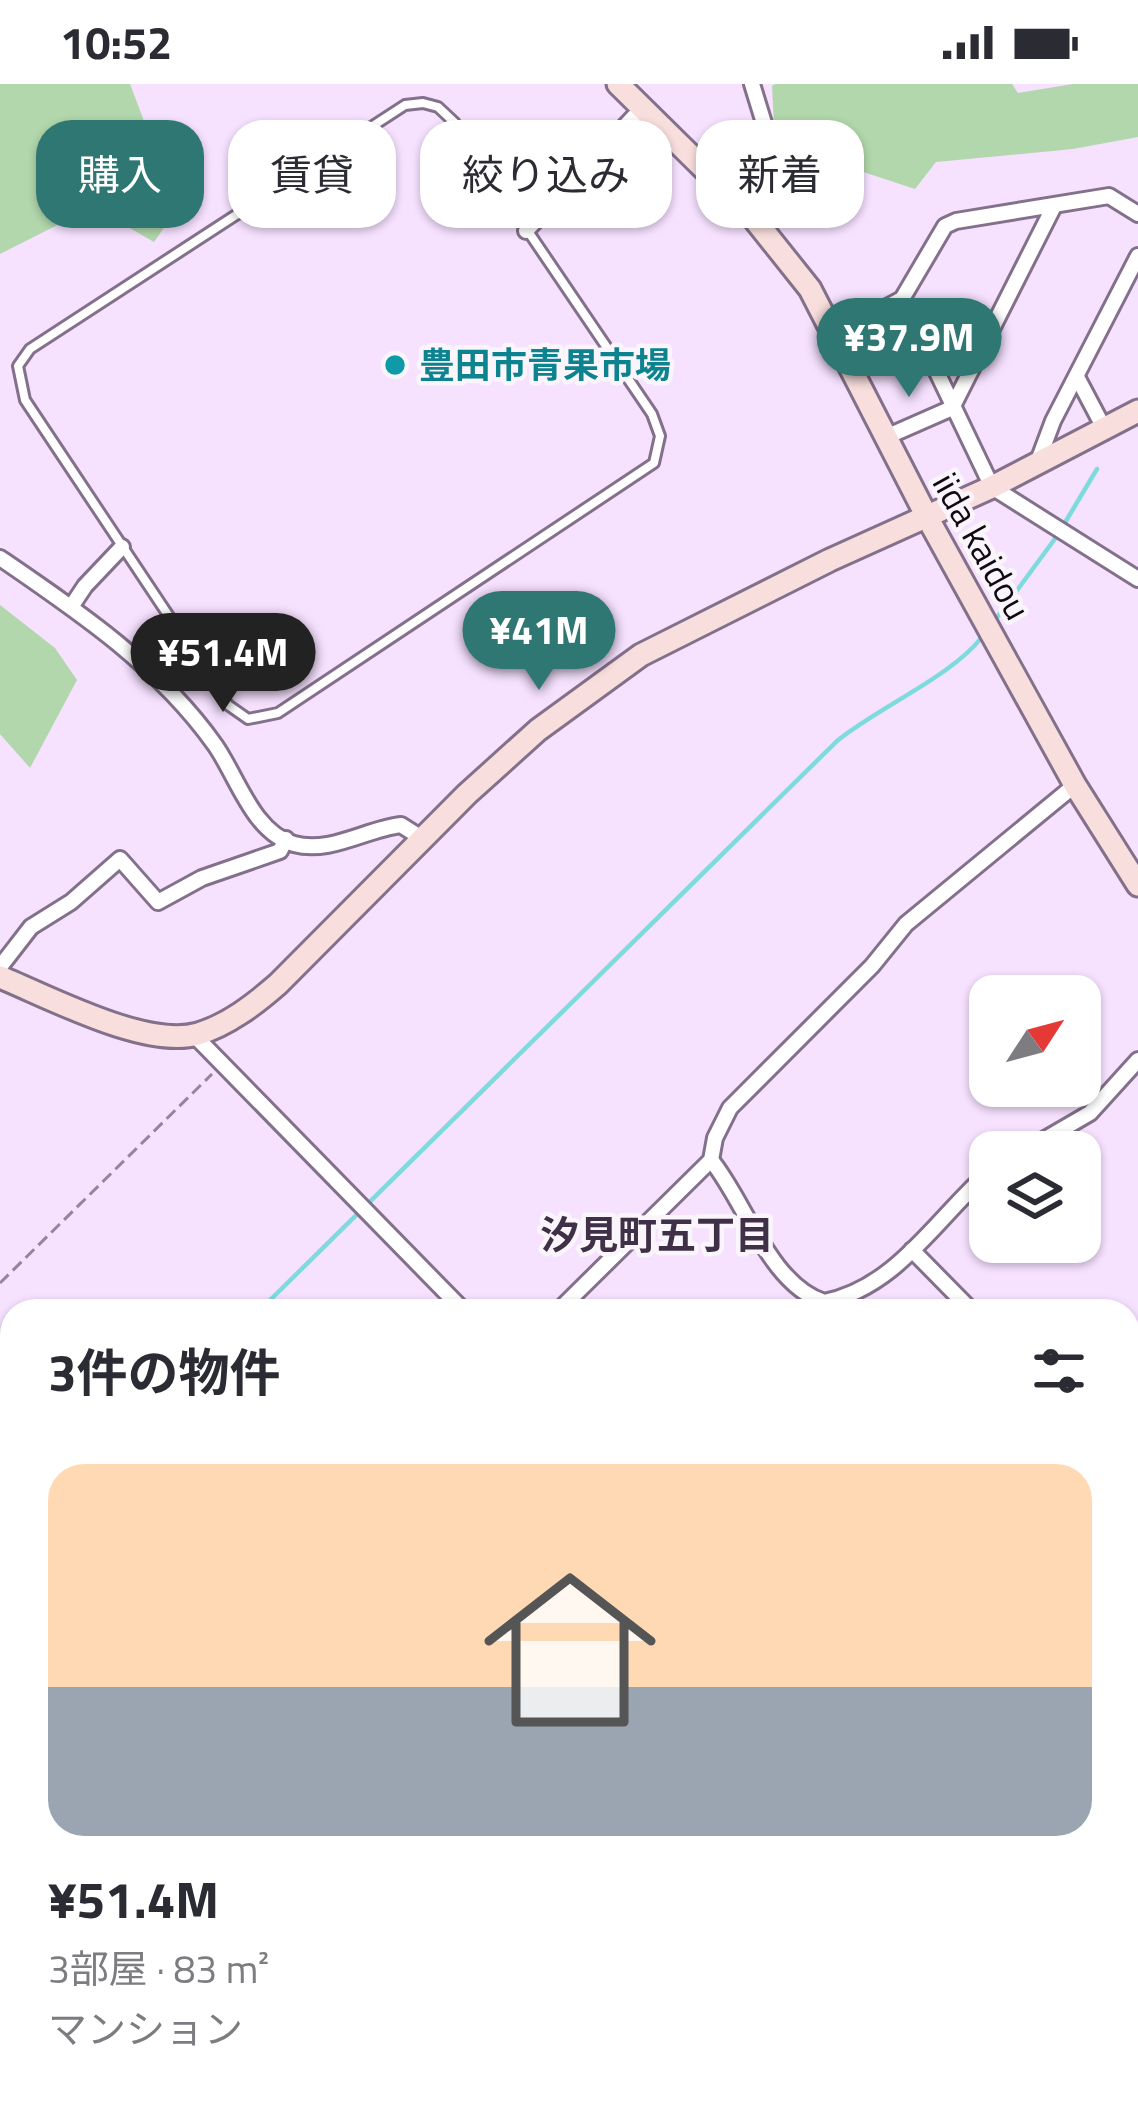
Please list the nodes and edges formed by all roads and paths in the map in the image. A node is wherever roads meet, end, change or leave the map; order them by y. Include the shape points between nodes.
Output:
1 (618, 84) edge
2 (752, 84) edge
3 (642, 108) junction
4 (763, 120) edge
5 (696, 161) edge
6 (1054, 206) junction
7 (1138, 214) edge
8 (761, 228) edge
9 (526, 231) junction
10 (1138, 256) edge
11 (902, 299) junction
12 (834, 335) junction
13 (1077, 377) junction
14 (952, 408) junction
15 (1138, 411) edge
16 (1106, 430) junction
17 (886, 437) junction
18 (1036, 465) junction
19 (992, 488) junction
20 (926, 515) junction
21 (122, 547) junction
22 (0, 558) edge
23 (1138, 580) edge
24 (71, 607) junction
25 (1076, 785) junction
26 (286, 839) junction
27 (423, 839) junction
28 (1138, 885) edge
29 (0, 967) edge
30 (0, 977) edge
31 (194, 1036) junction
32 (1138, 1060) edge
33 (223, 1063) junction
34 (1059, 1131) edge
35 (711, 1160) junction
36 (969, 1192) edge
37 (912, 1250) junction
38 (0, 1283) edge
39 (452, 1299) edge
40 (571, 1299) edge
41 (816, 1299) edge
42 (833, 1299) edge
43 (960, 1299) edge

1 - 3 street, iida kaidou
2 - 4 street
3 - 5 street, iida kaidou
3 - 9 street
6 - 7 street via 1109,196
6 - 11 street via 945,226
6 - 14 street
8 - 12 street, iida kaidou
9 - 21 lane via 454,122 438,107 406,104 30,350 18,365 25,400
9 - 21 lane via 652,414 660,436 654,463 278,713 248,719 228,705
10 - 13 street
11 - 12 street
11 - 14 street
12 - 17 street, iida kaidou
13 - 16 street
13 - 18 street
14 - 17 street
14 - 19 street
15 - 16 street
16 - 18 street
17 - 20 street, iida kaidou
18 - 19 street
19 - 20 street
19 - 23 street
20 - 25 street, iida kaidou
20 - 27 street via 641,655 538,730
21 - 24 street
22 - 24 street
24 - 26 street via 147,667 214,743 270,830
25 - 28 street, iida kaidou
25 - 35 street via 906,924 730,1108
26 - 27 street via 334,845 401,825
26 - 29 street via 280,851 158,902 120,859 31,927
27 - 31 street via 278,984
30 - 31 street via 114,1022
31 - 33 street
32 - 34 street via 1090,1113
33 - 38 path
33 - 39 street
35 - 40 street
35 - 41 street via 770,1255
36 - 37 street
37 - 42 street via 861,1290
37 - 43 street

